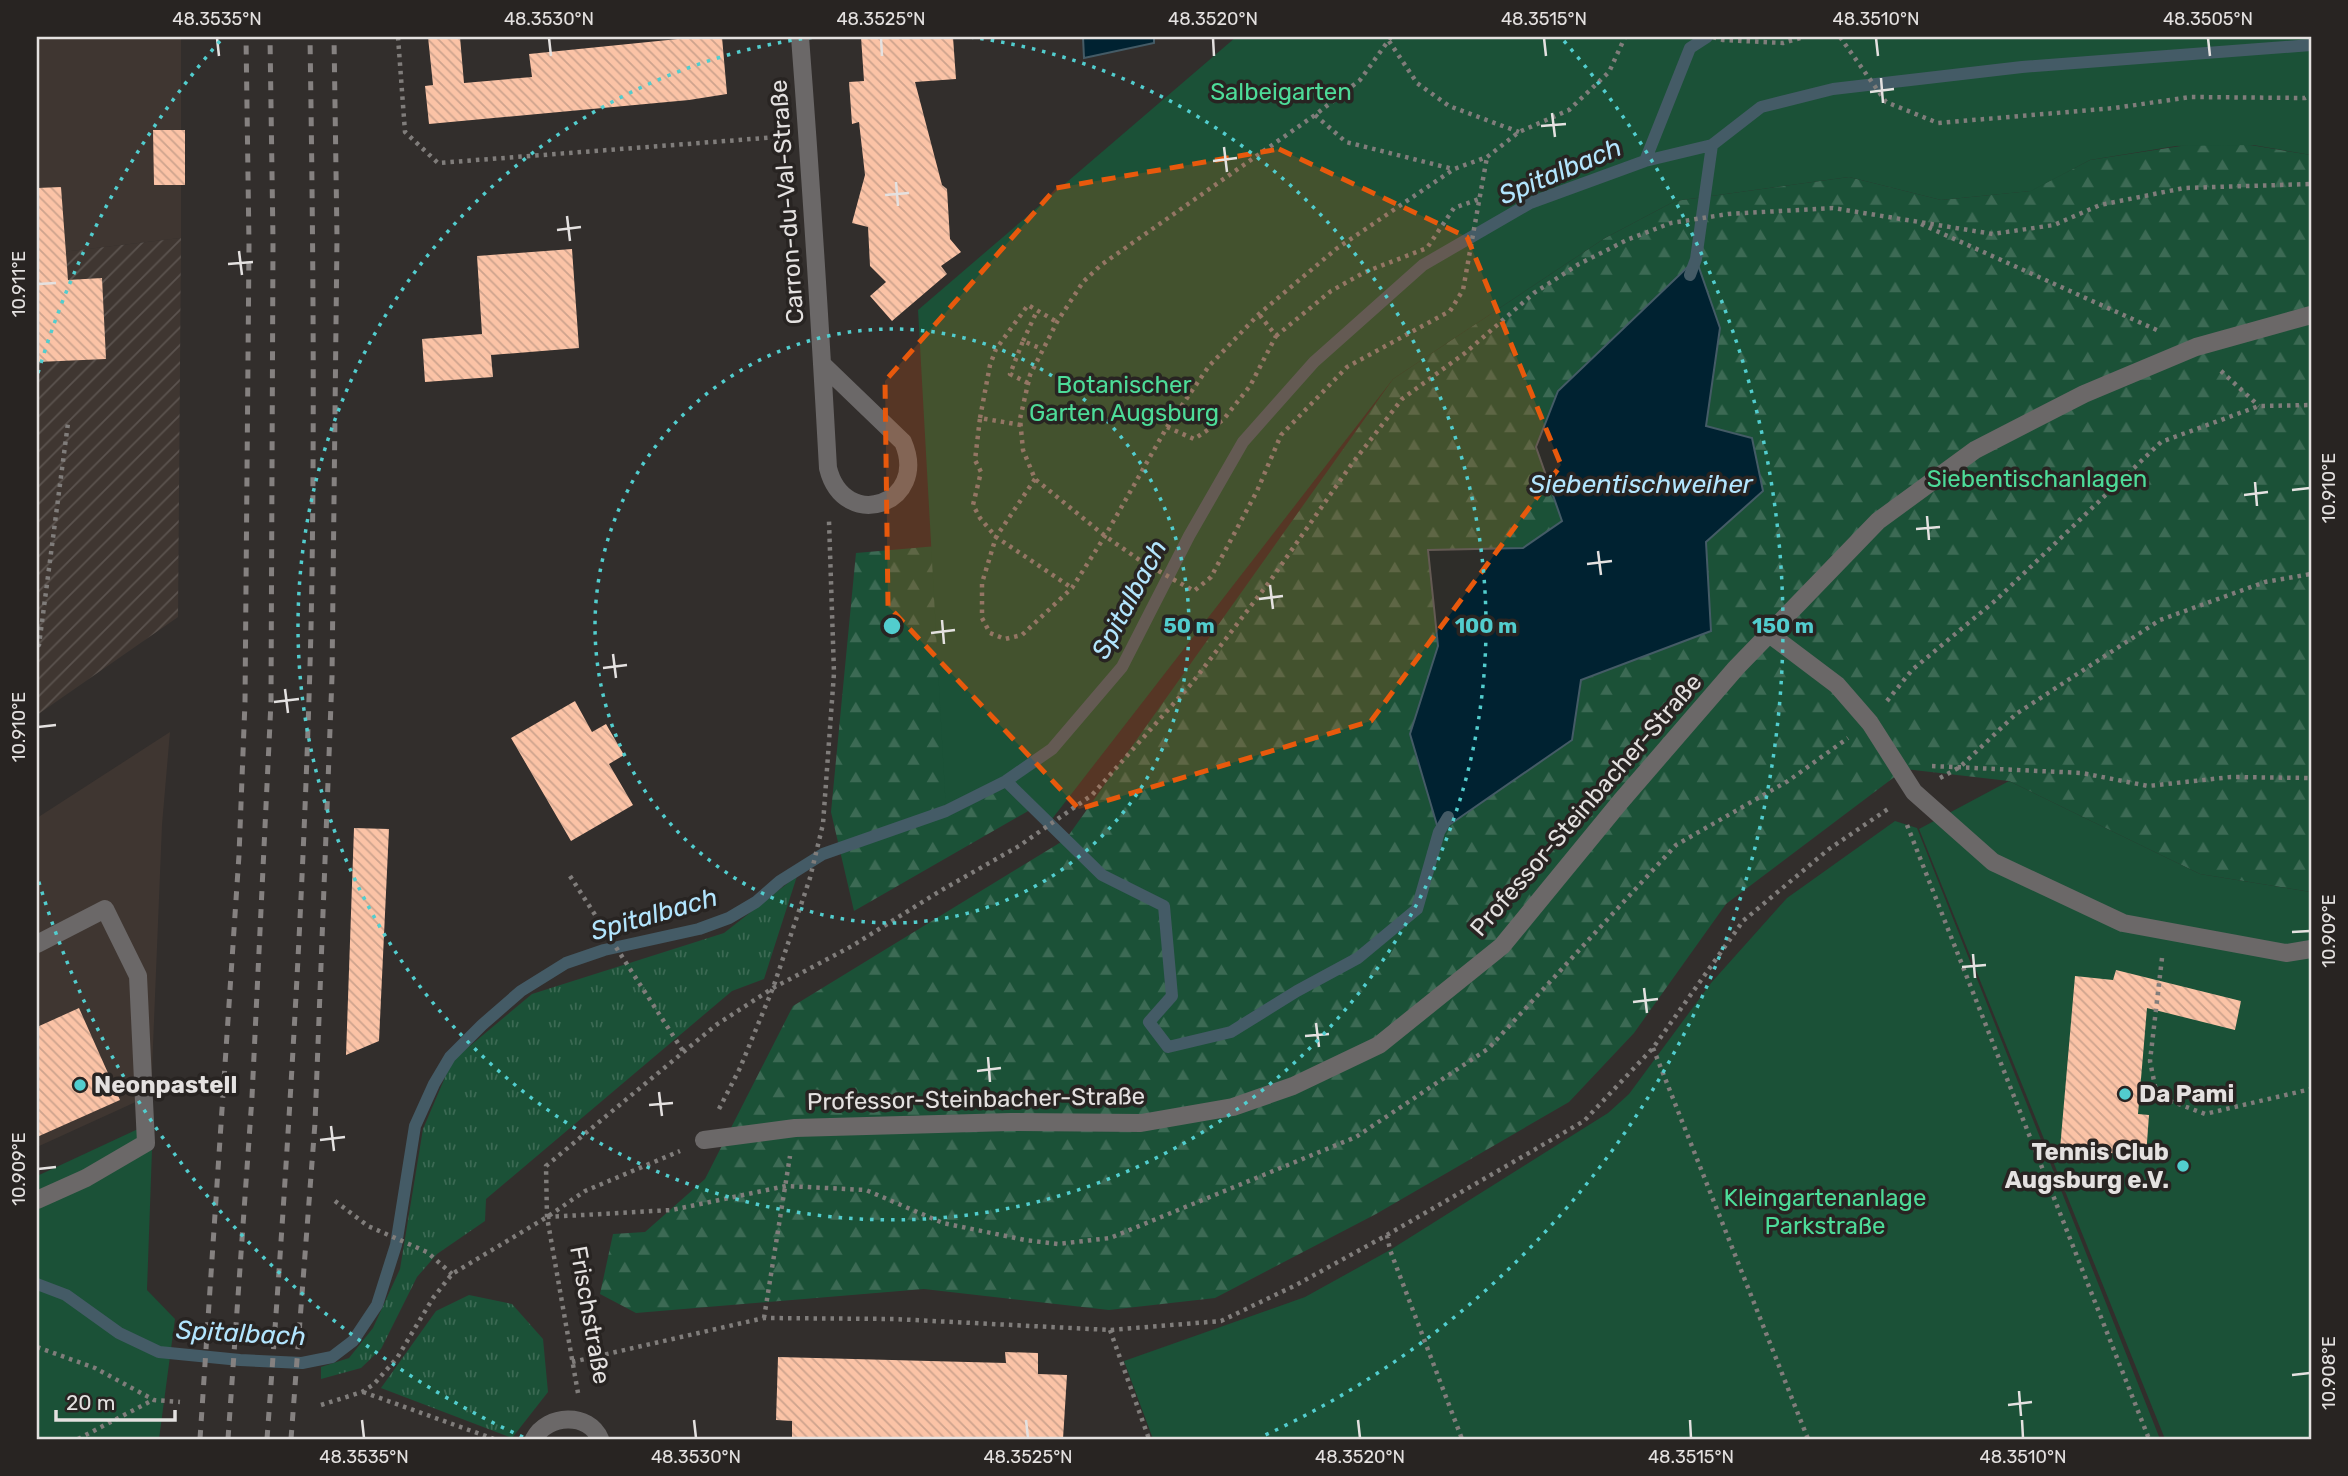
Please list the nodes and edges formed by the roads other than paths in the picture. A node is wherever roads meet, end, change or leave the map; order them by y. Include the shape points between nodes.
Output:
1 (800, 37) edge
2 (2311, 315) edge
3 (822, 364) junction
4 (1768, 633) junction
5 (37, 944) edge
6 (2311, 950) edge
7 (704, 1140) road end
8 (37, 1200) edge
9 (534, 1439) edge
10 (600, 1439) edge

1 - 3 street, Carron-du-Val-Straße
2 - 4 street, Professor-Steinbacher-Straße via 2196,347 2084,394 1975,450 1878,521
3 - 3 street, Carron-du-Val-Straße via 903,442 910,468 906,481 888,501 862,505 838,492 831,481
4 - 6 street via 1838,685 1870,723 1914,792 1993,862 2123,923 2287,953
4 - 7 street, Professor-Steinbacher-Straße via 1502,946 1379,1045 1293,1086 1233,1107 1141,1123 795,1128
5 - 8 street via 105,909 138,976 146,1143
9 - 10 street, Frischstraße via 547,1424 564,1419 584,1421

